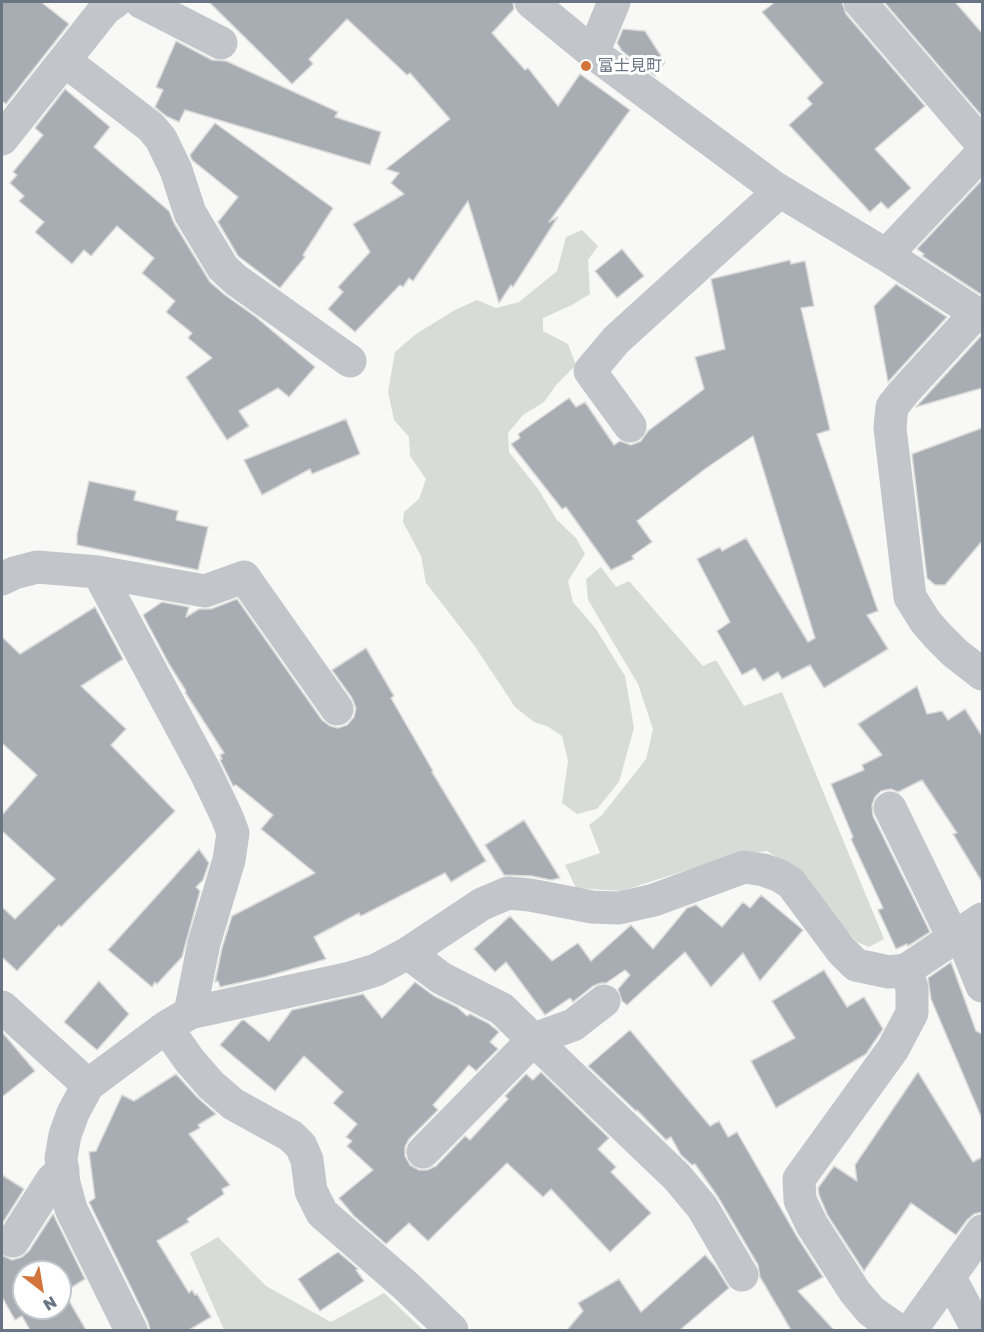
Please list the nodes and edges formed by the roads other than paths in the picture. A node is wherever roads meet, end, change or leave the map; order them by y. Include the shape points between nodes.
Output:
1 (115, 2) edge
2 (141, 2) edge
3 (531, 2) edge
4 (614, 2) edge
5 (860, 2) edge
6 (221, 43) dead end
7 (593, 52) junction
8 (65, 61) junction
9 (2, 139) edge
10 (982, 144) edge
11 (982, 153) edge
12 (780, 191) junction
13 (886, 255) junction
14 (979, 315) edge
15 (350, 361) dead end
16 (630, 426) dead end
17 (98, 572) junction
18 (2, 579) edge
19 (982, 674) edge
20 (337, 709) dead end
21 (890, 808) dead end
22 (966, 931) edge
23 (408, 954) junction
24 (906, 969) junction
25 (982, 986) edge
26 (604, 1001) dead end
27 (2, 1007) edge
28 (178, 1020) junction
29 (534, 1039) junction
30 (88, 1085) junction
31 (423, 1152) dead end
32 (63, 1170) junction
33 (982, 1231) edge
34 (13, 1241) dead end
35 (742, 1275) dead end
36 (950, 1278) junction
37 (131, 1330) edge
38 (452, 1330) edge
39 (898, 1330) edge
40 (911, 1330) edge
41 (978, 1330) edge

1 - 8 street via 105,9
2 - 6 street
3 - 7 street
4 - 7 street
5 - 10 street
7 - 12 street
8 - 9 street
8 - 15 street via 151,127 161,139 190,213 223,268
11 - 13 street
12 - 13 street
12 - 16 street via 616,340 590,370
13 - 14 street
14 - 19 street via 903,393 892,407 890,428 910,597 937,635
17 - 18 street via 37,567
17 - 20 street via 206,591 244,577
17 - 28 street via 206,773 233,833 229,860
21 - 22 street
22 - 24 street
22 - 25 street
23 - 24 street via 482,904 508,893 619,908 654,900 744,867 764,870 791,883 856,965 889,972
23 - 28 street via 350,978
23 - 29 street via 441,978 502,1009
24 - 39 street via 912,988 912,1013 894,1049 799,1179 800,1200 812,1226 855,1292 871,1311
26 - 29 street via 573,1025
27 - 30 street
28 - 30 street
28 - 38 street via 190,1061 211,1085 233,1104 291,1136 301,1146 311,1191 322,1213
29 - 31 street
29 - 35 street via 677,1177 702,1207
30 - 32 street via 65,1135
32 - 34 street via 52,1180
32 - 37 street via 71,1209
33 - 36 street
36 - 40 street
36 - 41 street

